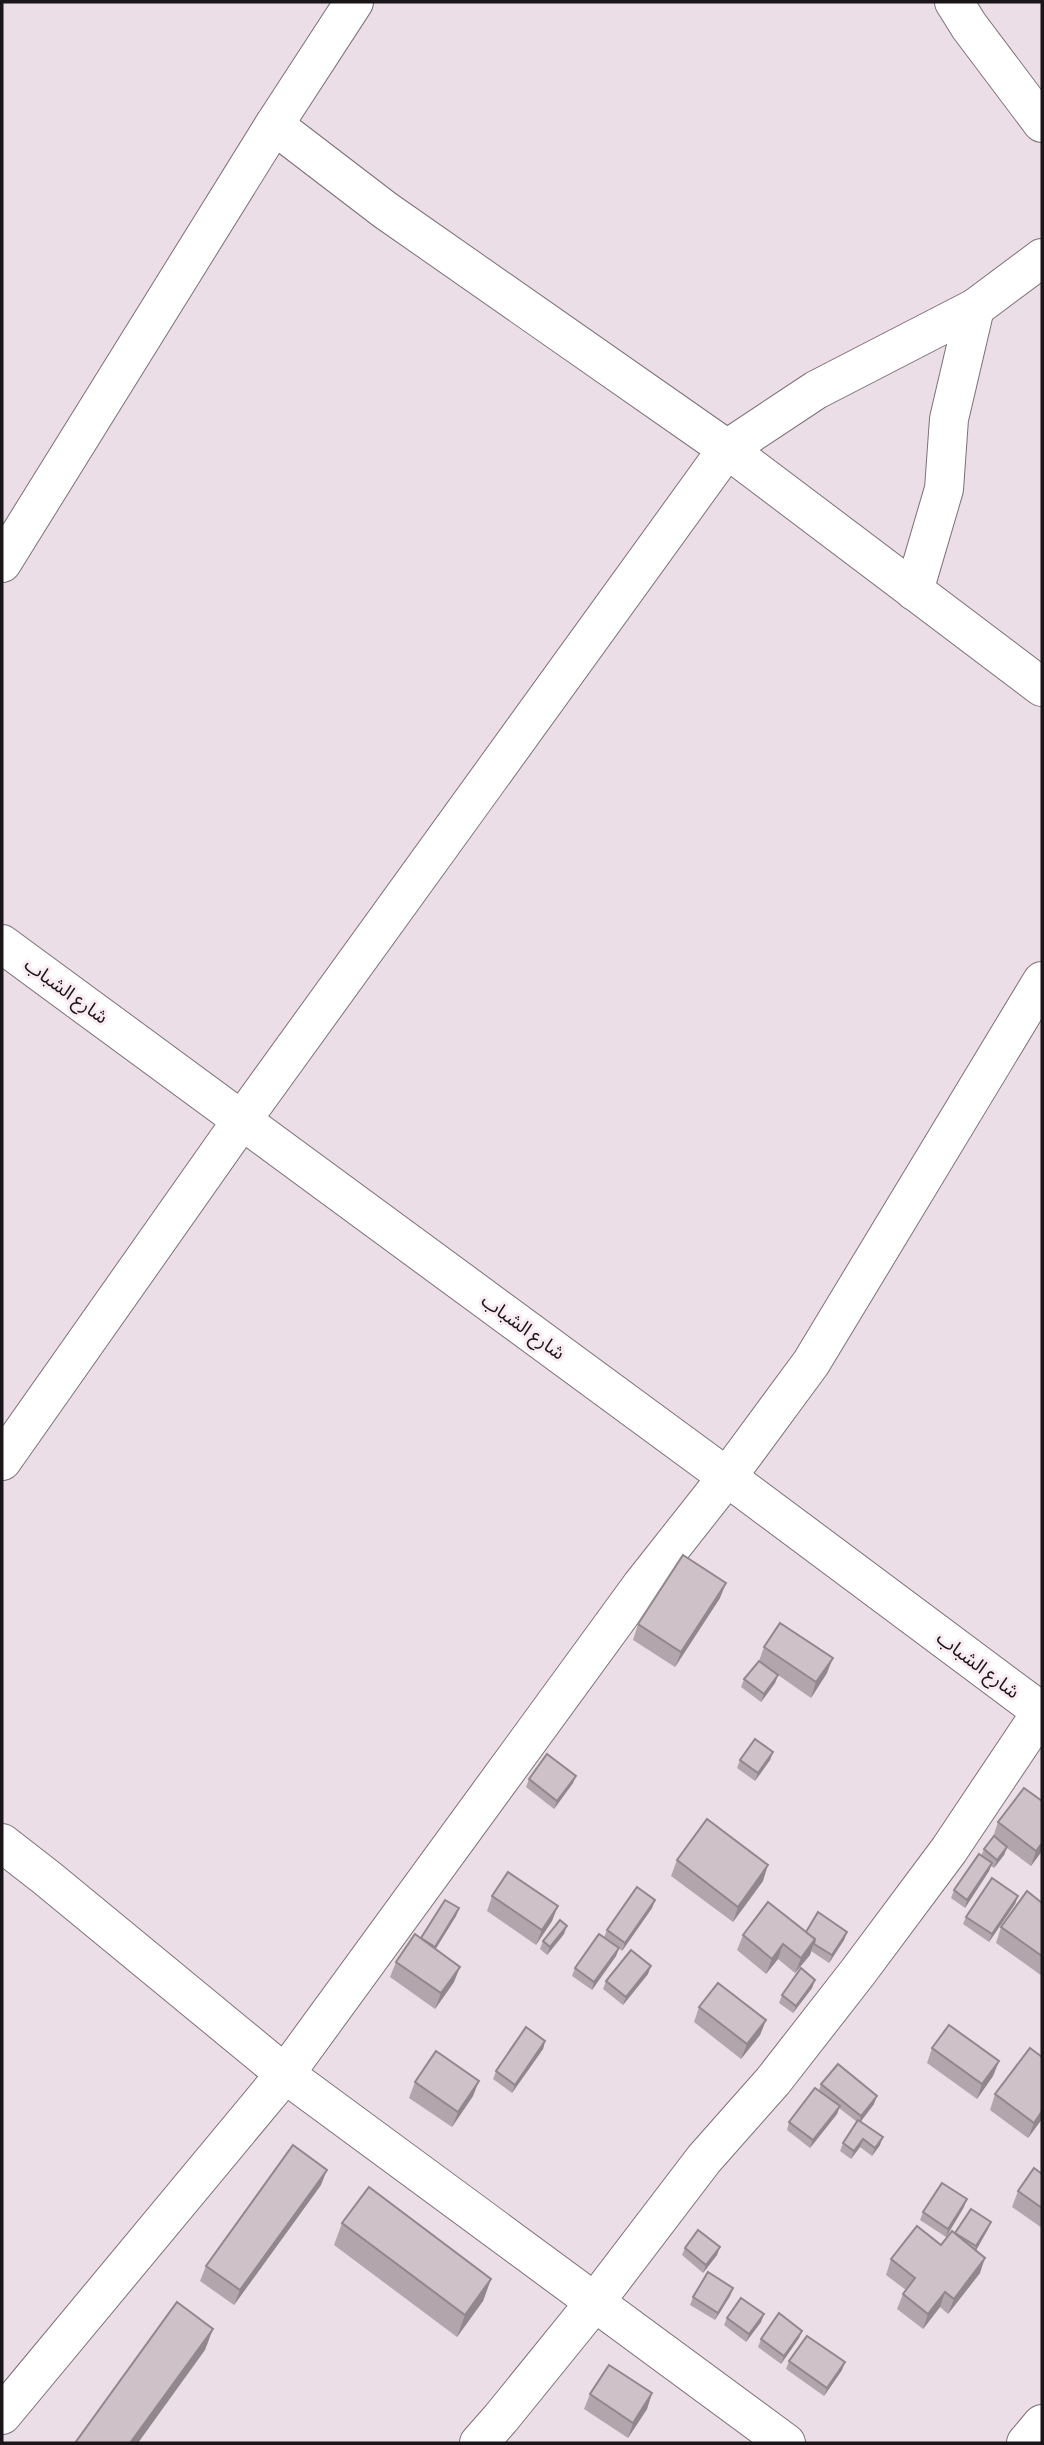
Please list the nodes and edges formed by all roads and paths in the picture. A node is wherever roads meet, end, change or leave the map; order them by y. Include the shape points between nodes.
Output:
1 (354, 2) edge
2 (954, 2) edge
3 (1042, 123) edge
4 (274, 125) junction
5 (1042, 258) edge
6 (975, 308) junction
7 (727, 449) junction
8 (2, 564) edge
9 (915, 591) junction
10 (1042, 687) edge
11 (2, 944) edge
12 (1042, 981) edge
13 (242, 1119) junction
14 (2, 1461) edge
15 (727, 1477) junction
16 (1042, 1712) edge
17 (2, 1843) edge
18 (285, 2074) junction
19 (595, 2302) junction
20 (2, 2415) edge
21 (1042, 2424) edge
22 (479, 2443) edge
23 (786, 2443) edge
24 (1026, 2443) edge

1 - 4 street
2 - 3 street
4 - 7 street via 385,210
4 - 8 street
5 - 6 street
6 - 7 street via 816,390
6 - 9 street via 949,419 944,489
7 - 9 street
7 - 13 street
9 - 10 street
11 - 13 street, شارع الشباب
12 - 15 street via 811,1363
13 - 14 street
13 - 15 street, شارع الشباب
15 - 16 street, شارع الشباب
15 - 18 street via 641,1586
16 - 19 street via 858,1972
17 - 18 street
18 - 19 street
18 - 20 street
19 - 22 street
19 - 23 street
21 - 24 street

